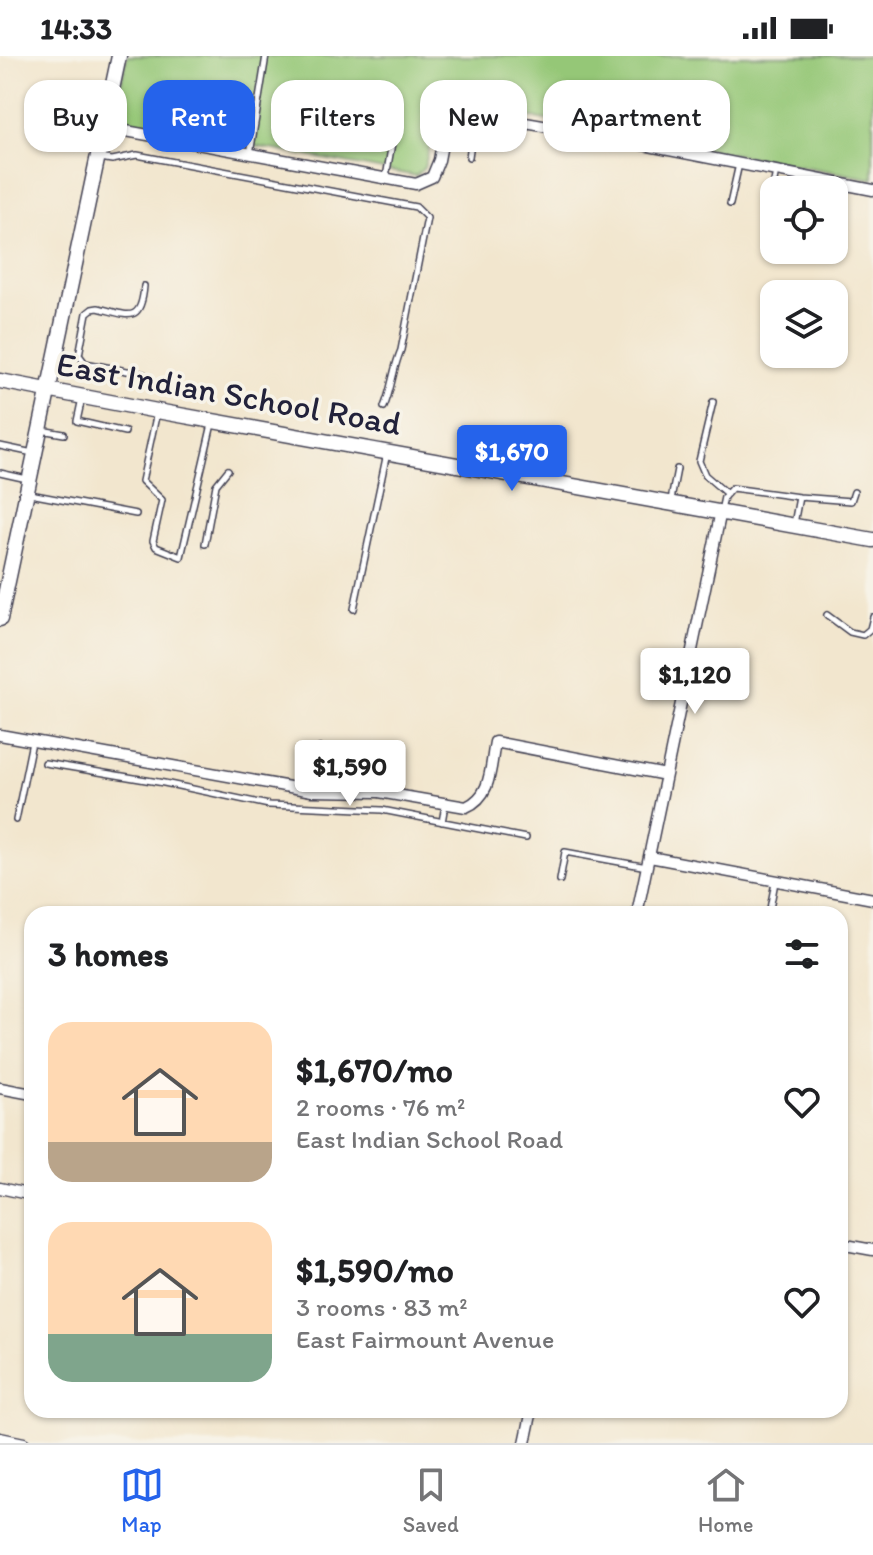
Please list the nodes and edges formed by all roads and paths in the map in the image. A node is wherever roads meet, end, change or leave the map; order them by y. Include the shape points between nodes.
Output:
1 (119, 56) edge
2 (266, 56) edge
3 (114, 80) edge
4 (257, 108) joint
5 (527, 125) edge
6 (99, 152) edge
7 (240, 152) edge
8 (390, 152) edge
9 (441, 152) edge
10 (470, 152) edge
11 (250, 154) junction
12 (469, 157) dead end
13 (98, 158) junction
14 (739, 164) junction
15 (776, 171) junction
16 (775, 176) edge
17 (386, 178) junction
18 (873, 190) edge
19 (730, 204) dead end
20 (144, 286) dead end
21 (143, 374) dead end
22 (0, 384) edge
23 (48, 390) junction
24 (82, 397) junction
25 (713, 402) dead end
26 (384, 407) dead end
27 (157, 411) junction
28 (213, 421) junction
29 (39, 430) junction
30 (125, 432) dead end
31 (64, 434) dead end
32 (0, 446) edge
33 (388, 452) junction
34 (34, 453) junction
35 (677, 469) dead end
36 (228, 470) dead end
37 (0, 473) edge
38 (27, 486) junction
39 (854, 492) dead end
40 (727, 494) junction
41 (799, 497) junction
42 (671, 502) junction
43 (721, 511) junction
44 (136, 514) dead end
45 (794, 525) junction
46 (873, 540) edge
47 (205, 544) dead end
48 (5, 560) edge
49 (354, 609) dead end
50 (827, 615) dead end
51 (873, 617) edge
52 (0, 619) edge
53 (0, 735) edge
54 (32, 741) junction
55 (320, 748) dead end
56 (45, 763) dead end
57 (666, 775) junction
58 (312, 791) junction
59 (445, 805) junction
60 (16, 820) dead end
61 (442, 822) junction
62 (526, 838) dead end
63 (649, 862) junction
64 (560, 880) dead end
65 (775, 881) junction
66 (873, 899) edge
67 (639, 906) edge
68 (770, 906) edge
69 (0, 1088) edge
70 (24, 1092) edge
71 (0, 1188) edge
72 (24, 1193) edge
73 (848, 1245) edge
74 (873, 1250) edge
75 (530, 1418) edge
76 (0, 1438) edge
77 (24, 1443) edge
78 (525, 1443) edge

1 - 3 main road
2 - 4 lane
4 - 11 lane
5 - 14 street
6 - 13 main road
7 - 11 street
8 - 17 lane
9 - 17 street via 432,177 416,184
10 - 12 lane
11 - 17 street
13 - 23 main road
13 - 26 lane via 137,155 416,207 427,218
14 - 15 street
14 - 19 lane
15 - 16 lane
15 - 18 street
20 - 21 lane via 142,305 132,315 98,308 87,313 79,355 85,363
22 - 23 main road, East Indian School Road
23 - 24 main road, East Indian School Road
23 - 29 main road
24 - 27 main road, East Indian School Road
24 - 30 lane via 77,421
25 - 40 lane via 699,461 705,475
27 - 28 main road, East Indian School Road
27 - 28 lane via 142,481 162,500 156,547 181,557
28 - 33 main road, East Indian School Road
29 - 31 lane
29 - 34 main road
32 - 34 lane
33 - 42 main road, East Indian School Road
33 - 49 lane
34 - 38 main road
35 - 42 lane
36 - 47 lane via 216,485
37 - 38 lane
38 - 44 lane
38 - 48 main road
39 - 41 lane via 851,501
40 - 41 lane via 732,488
40 - 43 lane
41 - 45 lane
42 - 43 main road, East Indian School Road
43 - 45 main road, East Indian School Road
43 - 57 street
45 - 46 main road, East Indian School Road
48 - 52 main road
50 - 51 lane via 863,635
53 - 54 street
54 - 58 street
54 - 60 lane
55 - 58 lane
56 - 61 lane via 269,805 382,810
57 - 59 street via 495,742 485,793 466,807
57 - 63 street
58 - 59 street via 379,792
59 - 61 lane
61 - 62 lane
63 - 64 lane via 565,852
63 - 65 street
63 - 67 street
65 - 66 street
65 - 68 lane
69 - 70 street
71 - 72 street
73 - 74 street
75 - 78 street
76 - 77 street

